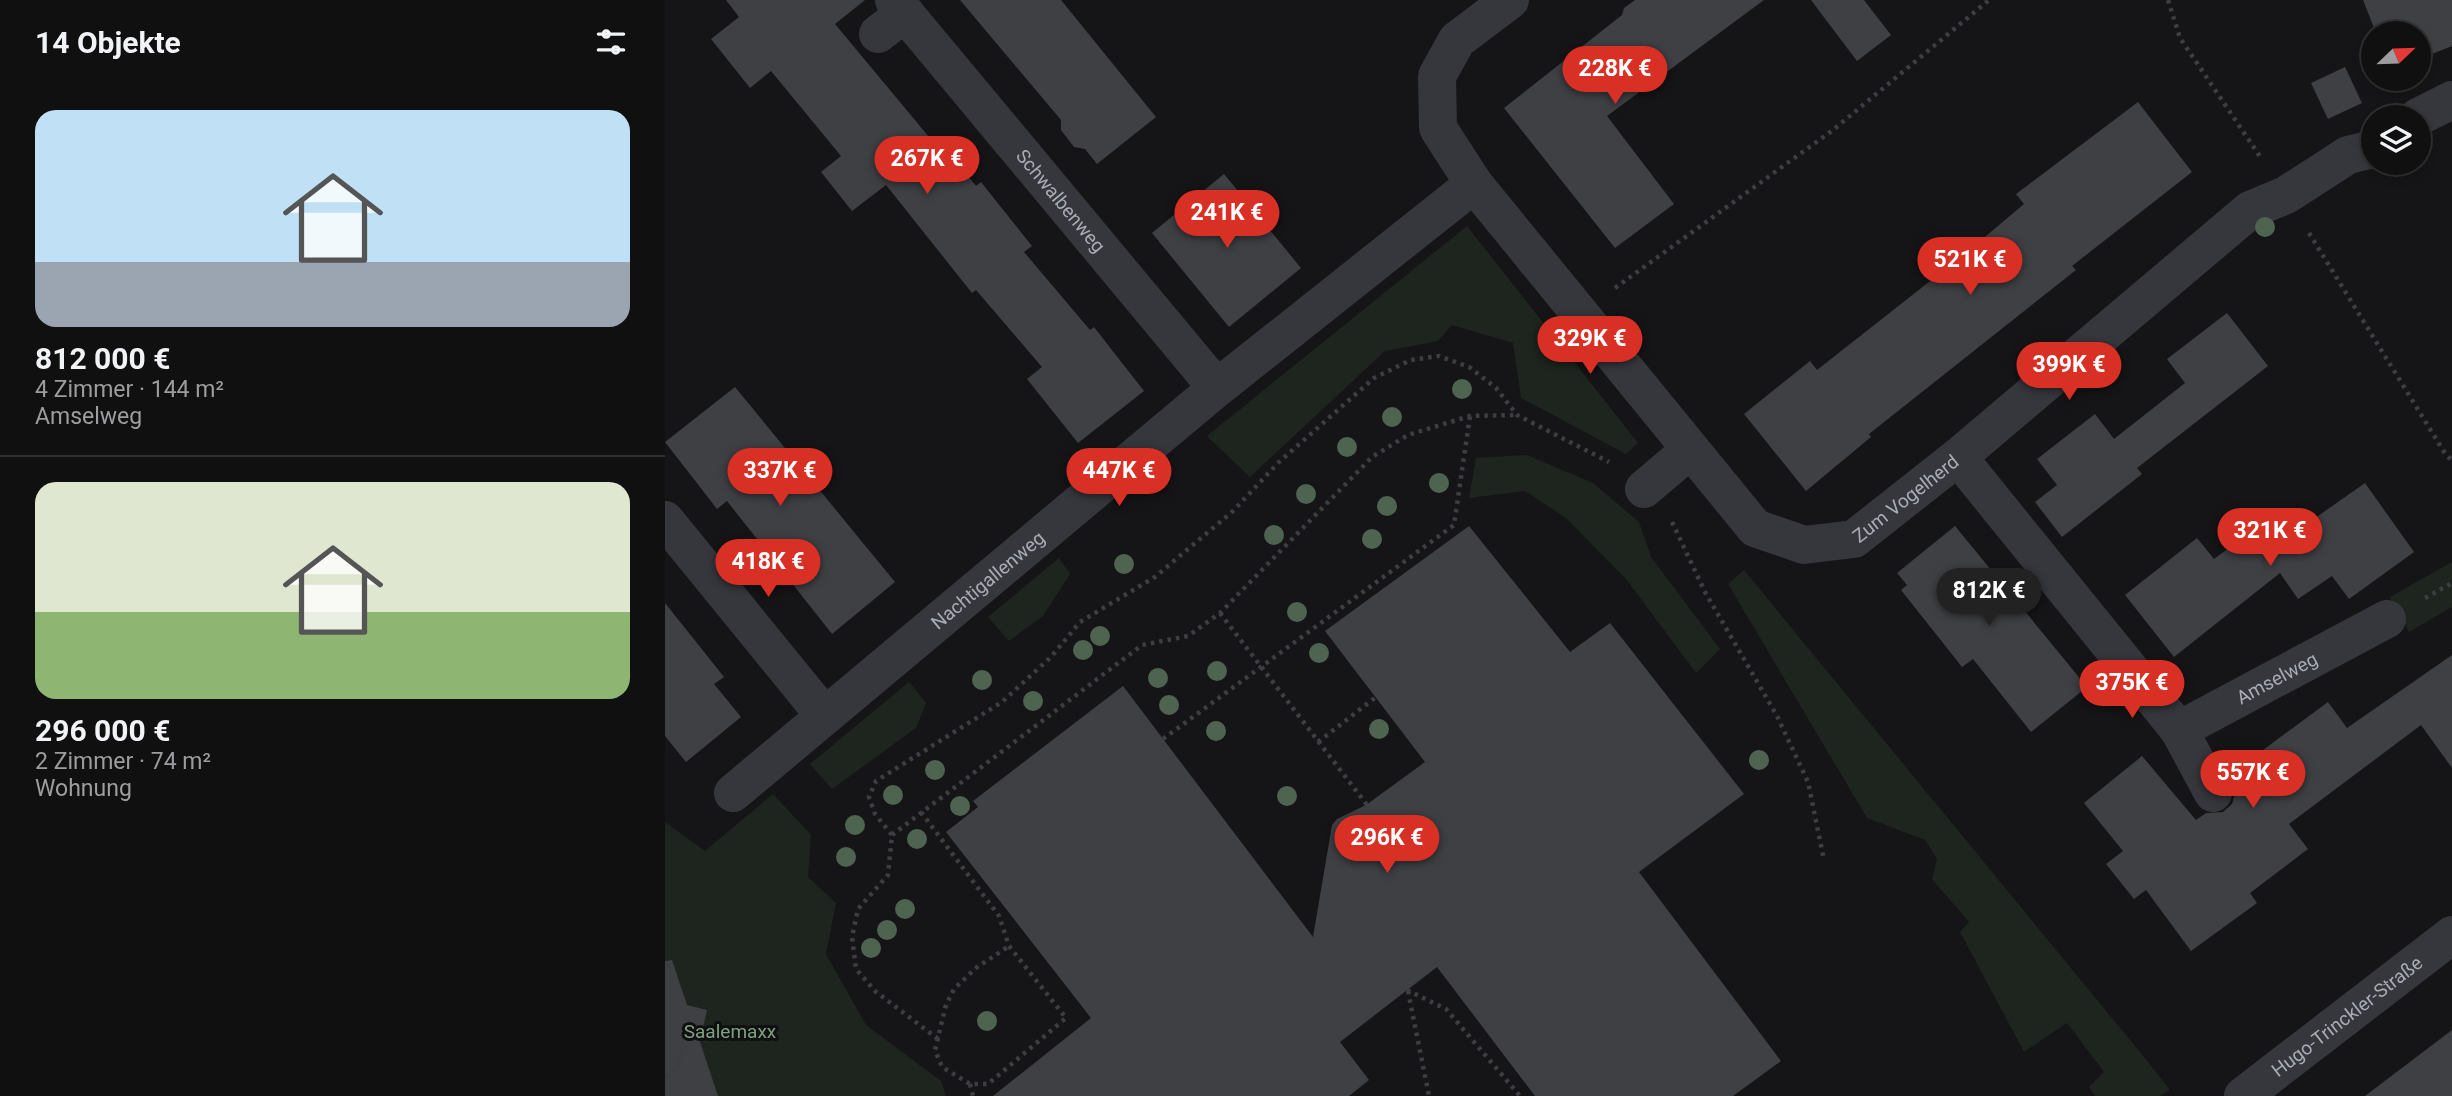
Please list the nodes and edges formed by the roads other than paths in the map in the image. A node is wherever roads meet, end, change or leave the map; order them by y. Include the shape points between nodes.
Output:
1 (1510, 0) edge
2 (893, 16) edge
3 (2452, 100) edge
4 (2431, 110) edge
5 (2361, 152) edge
6 (1474, 184) junction
7 (1217, 388) junction
8 (1690, 450) junction
9 (1958, 457) junction
10 (1644, 489) road end
11 (665, 520) edge
12 (2387, 619) dead end
13 (824, 715) junction
14 (2179, 730) junction
15 (733, 793) dead end
16 (2213, 793) dead end
17 (2452, 935) edge
18 (2243, 1096) edge

1 - 6 street, Zum Vogelherd via 1457,40 1437,76 1438,128
2 - 7 street, Schwalbenweg
3 - 4 street
5 - 9 street, Zum Vogelherd via 2250,210
6 - 7 street, Nachtigallenweg
6 - 8 street, Zum Vogelherd
7 - 13 street, Nachtigallenweg
8 - 9 street, Zum Vogelherd via 1755,528 1804,545 1854,539
8 - 10 street
9 - 14 street
11 - 13 street
12 - 14 street, Amselweg
13 - 15 street, Nachtigallenweg
14 - 16 street
17 - 18 street, Hugo-Trinckler-Straße

